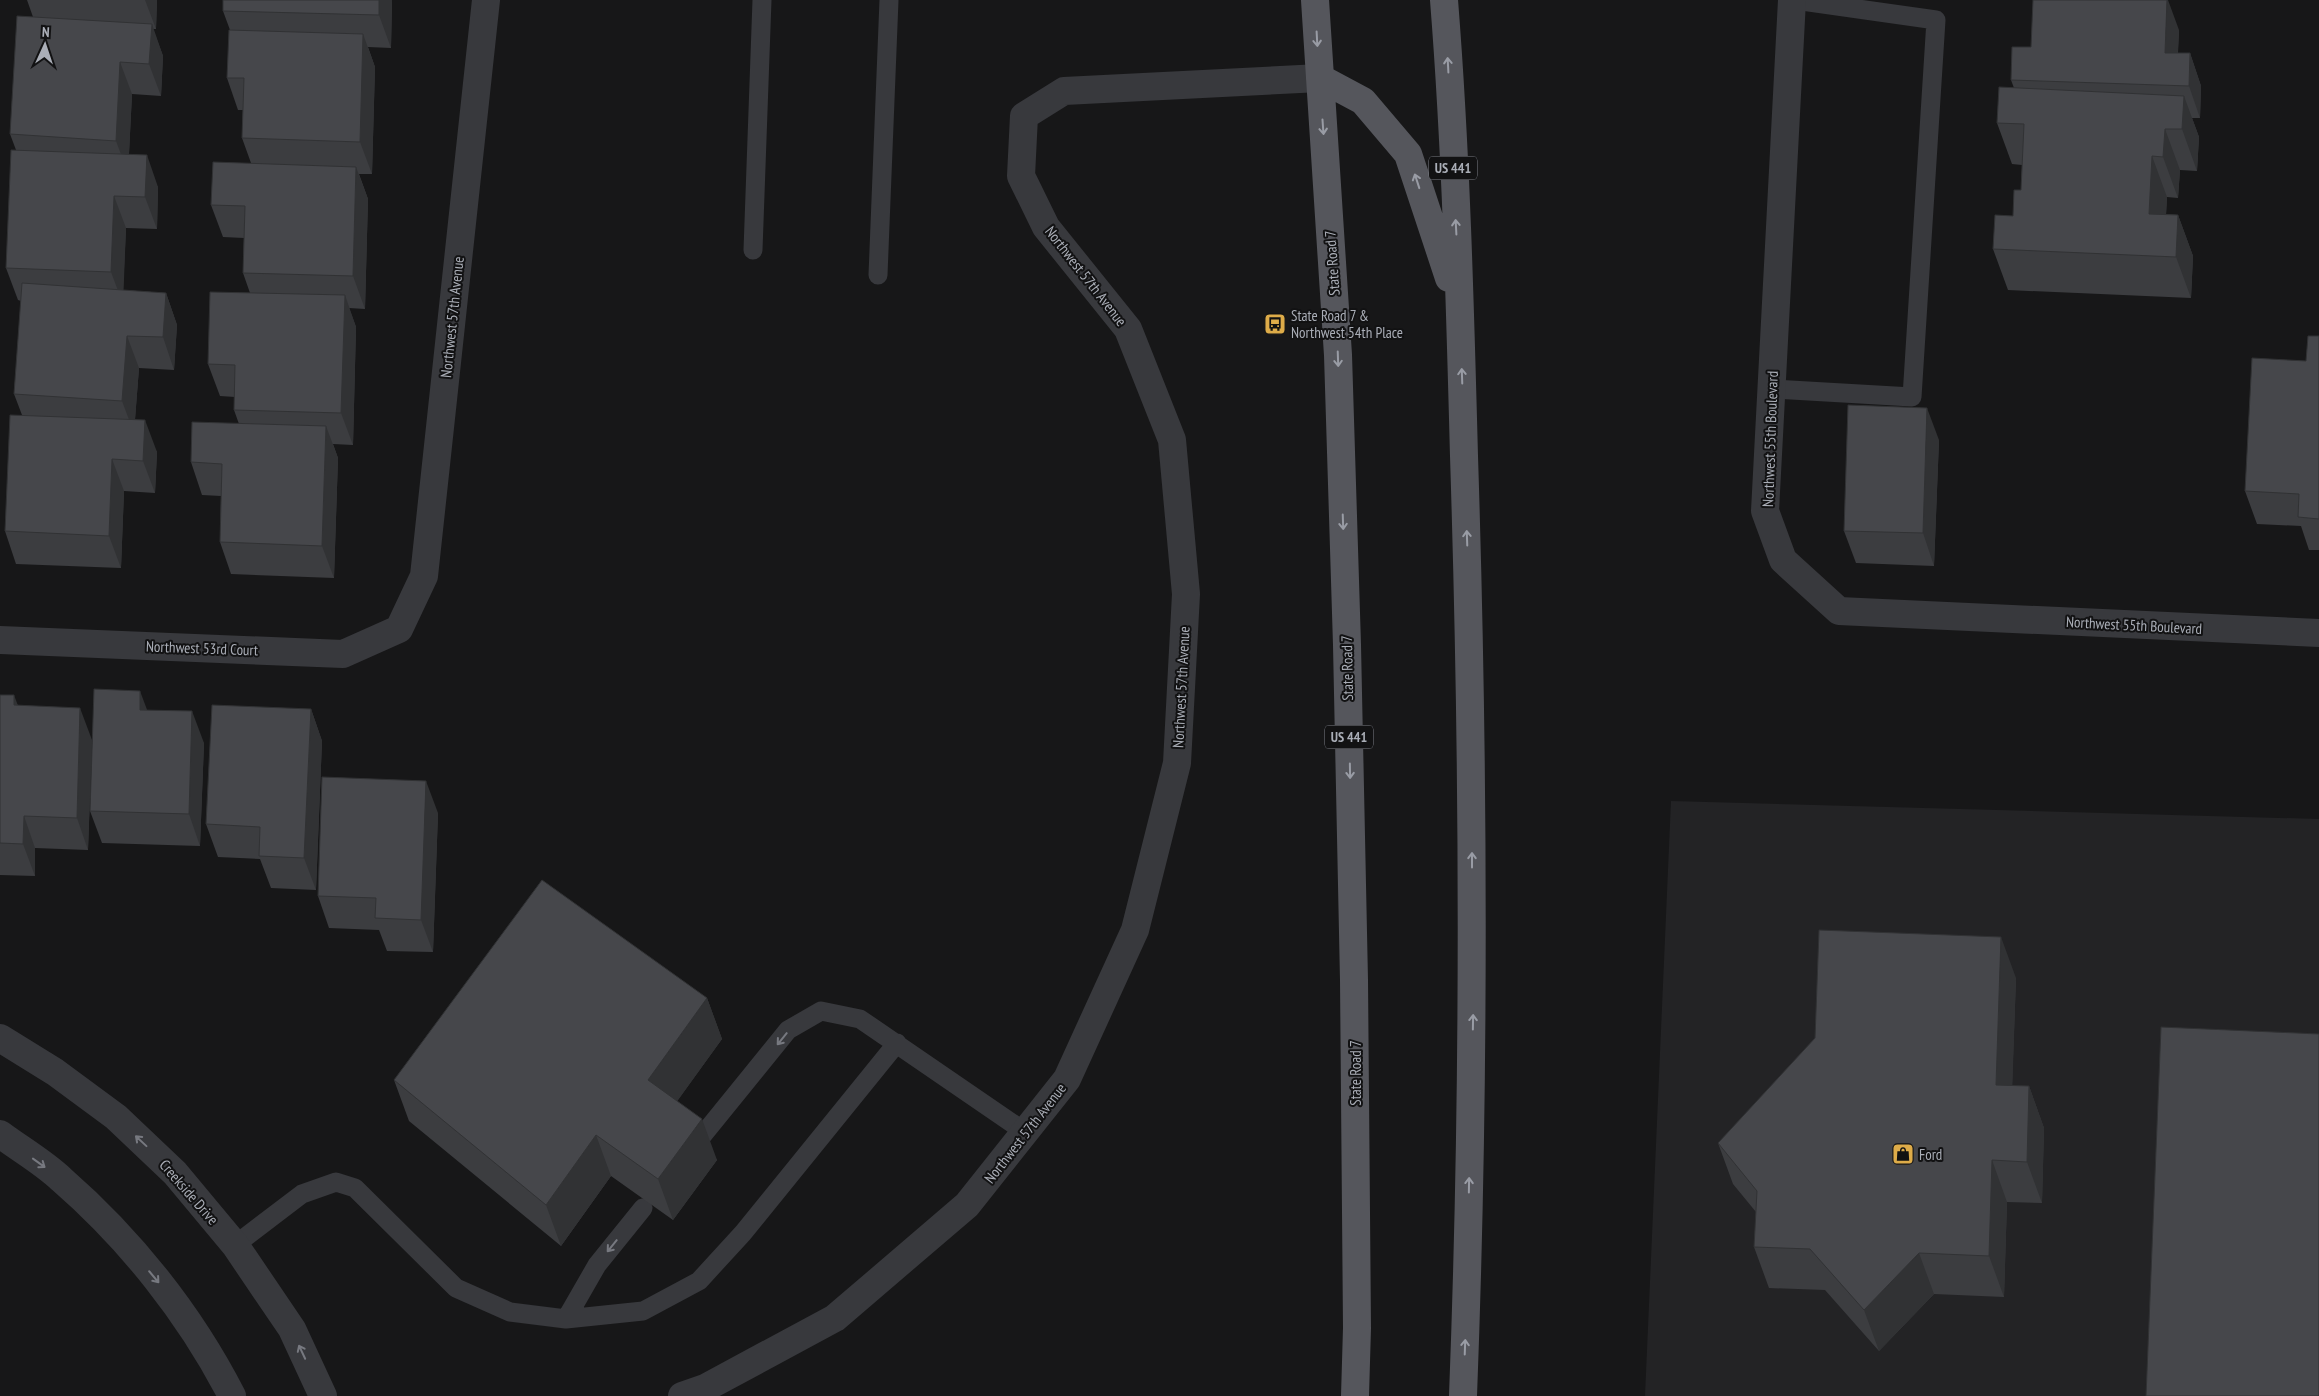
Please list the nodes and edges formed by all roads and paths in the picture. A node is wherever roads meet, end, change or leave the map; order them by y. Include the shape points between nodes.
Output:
1 (486, 0) edge
2 (762, 0) edge
3 (889, 0) edge
4 (1315, 0) edge
5 (1444, 0) edge
6 (1793, 0) edge
7 (1320, 78) junction
8 (753, 250) dead end
9 (878, 274) dead end
10 (1460, 311) junction
11 (1772, 390) junction
12 (399, 629) joint
13 (2319, 633) edge
14 (0, 640) edge
15 (0, 1038) edge
16 (897, 1043) junction
17 (1025, 1132) junction
18 (0, 1134) edge
19 (698, 1141) edge
20 (643, 1208) edge
21 (235, 1245) junction
22 (566, 1319) junction
23 (232, 1396) edge
24 (323, 1396) edge
25 (682, 1396) edge
26 (1355, 1396) edge
27 (1463, 1396) edge

1 - 12 street, Northwest 57th Avenue via 424,576
2 - 8 lane
3 - 9 lane
4 -> 7 main road, State Road 7 / US 441
10 -> 5 main road, US 441
6 - 11 street, Northwest 55th Boulevard
6 - 11 lane via 1936,20 1912,397
10 -> 7 main road via 1408,154 1363,101
7 - 17 street, Northwest 57th Avenue via 1064,91 1024,116 1021,176 1046,227 1128,329 1172,440 1186,594 1177,763 1135,930 1067,1079
7 -> 26 main road, State Road 7 / US 441 via 1338,355 1347,636 1354,980
27 -> 10 main road, US 441 via 1473,1004 1470,656
11 - 13 street, Northwest 55th Boulevard via 1765,511 1783,560 1839,611
12 - 14 street, Northwest 53rd Court via 343,654
21 -> 15 street, Creekside Drive via 175,1173 116,1117 55,1072
16 - 17 lane
16 -> 19 lane via 860,1019 821,1011 788,1030
16 - 22 lane via 743,1233 699,1281 643,1311
17 - 25 street, Northwest 57th Avenue via 967,1205 835,1318 705,1388
18 -> 23 street via 61,1178 123,1240 176,1304
20 -> 22 lane via 597,1264
21 - 22 lane via 302,1194 336,1182 355,1188 456,1288 510,1312
24 -> 21 street, Creekside Drive via 292,1330

